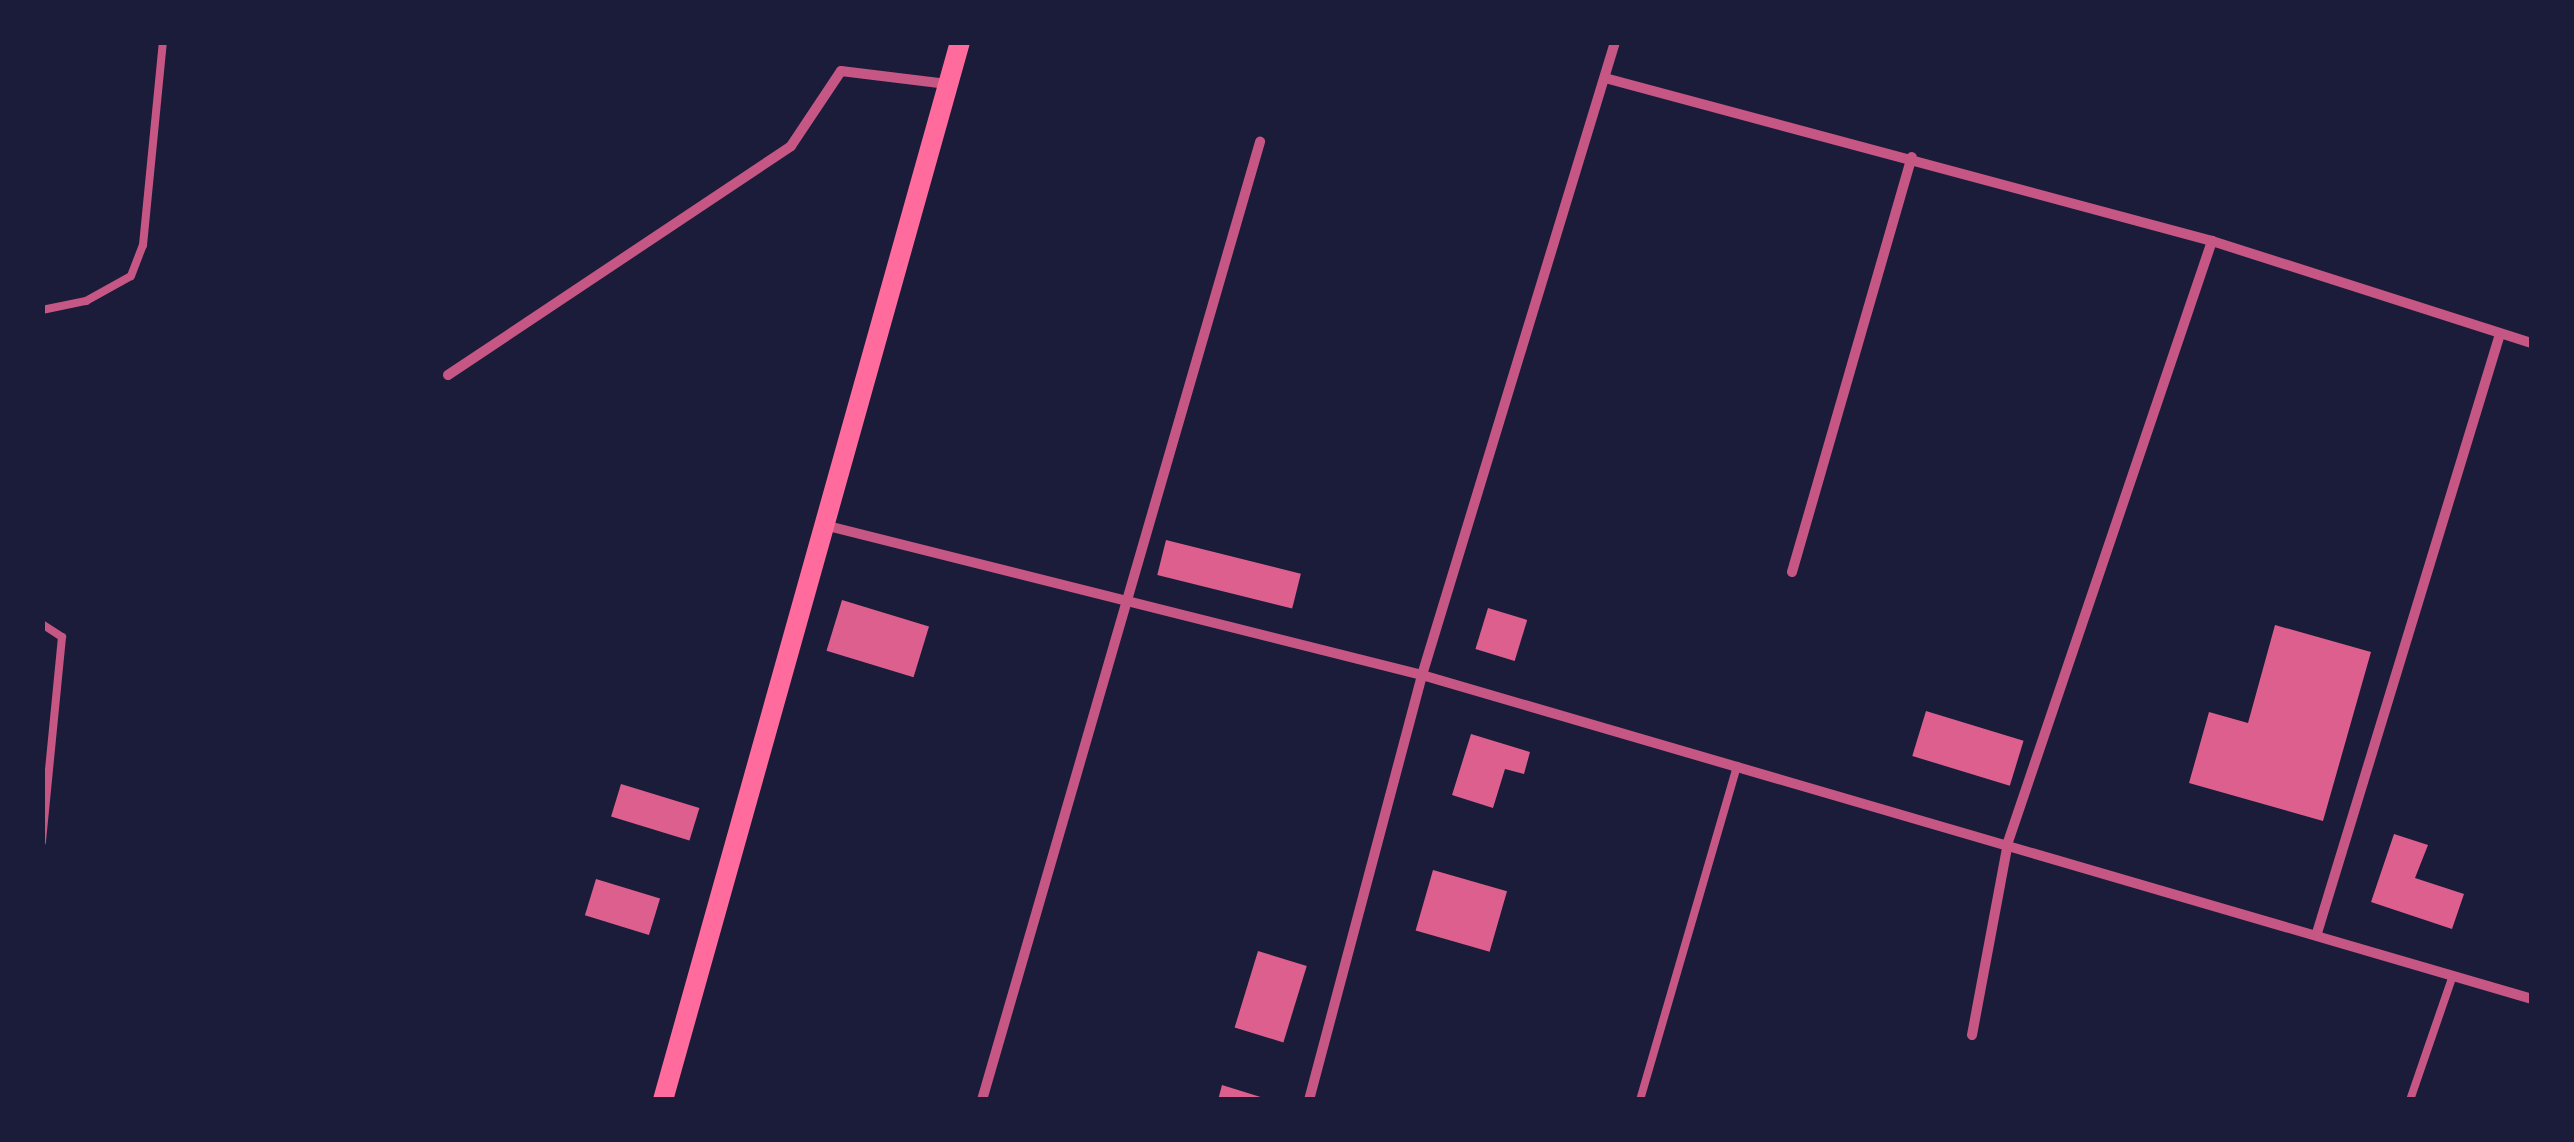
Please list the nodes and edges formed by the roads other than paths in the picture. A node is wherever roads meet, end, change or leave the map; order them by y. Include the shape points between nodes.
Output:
1 (163, 42) edge
2 (960, 42) edge
3 (1615, 42) edge
4 (1605, 78) junction
5 (947, 84) junction
6 (1260, 142) dead end
7 (1912, 157) junction
8 (2212, 241) junction
9 (42, 310) edge
10 (2500, 334) junction
11 (2532, 344) edge
12 (448, 375) dead end
13 (824, 525) junction
14 (1792, 572) dead end
15 (1124, 600) junction
16 (42, 624) edge
17 (1422, 675) junction
18 (1737, 766) junction
19 (42, 842) edge
20 (2008, 842) junction
21 (2317, 933) junction
22 (2453, 975) junction
23 (2532, 999) edge
24 (1972, 1035) dead end
25 (664, 1100) edge
26 (982, 1100) edge
27 (1308, 1100) edge
28 (1640, 1100) edge
29 (2410, 1100) edge

1 - 9 lane via 143,245 132,276 86,301
2 - 5 main road
3 - 4 street
4 - 7 street
4 - 17 street
5 - 12 street via 841,71 791,146
5 - 13 main road
6 - 15 street
7 - 8 street
7 - 14 street
8 - 10 street
8 - 20 street
10 - 11 street
10 - 21 street
13 - 15 street
13 - 25 main road
15 - 17 street
15 - 26 street
16 - 19 lane via 62,636
17 - 18 street
17 - 27 street
18 - 20 street
18 - 28 lane
20 - 21 street
20 - 24 street
21 - 22 street
22 - 23 street
22 - 29 lane

